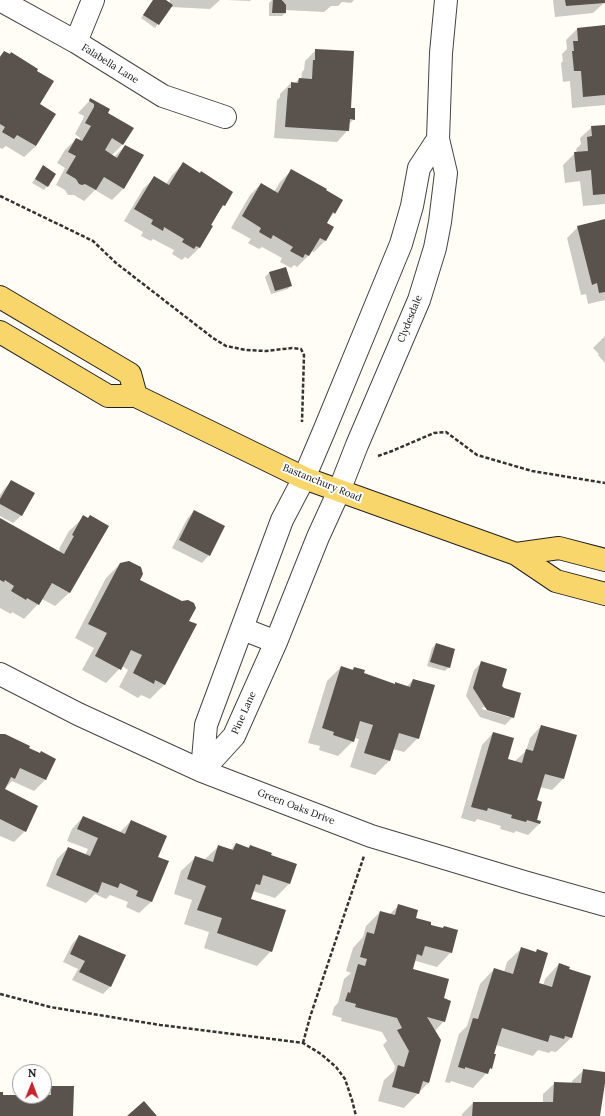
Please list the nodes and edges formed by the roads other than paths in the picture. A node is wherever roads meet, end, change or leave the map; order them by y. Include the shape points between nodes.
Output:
1 (0, 0) edge
2 (93, 0) edge
3 (446, 0) edge
4 (76, 42) junction
5 (225, 117) dead end
6 (438, 139) junction
7 (0, 297) edge
8 (0, 332) edge
9 (136, 396) junction
10 (304, 478) junction
11 (339, 492) junction
12 (516, 554) junction
13 (605, 560) edge
14 (605, 594) edge
15 (243, 629) junction
16 (276, 642) junction
17 (0, 674) edge
18 (202, 771) junction
19 (605, 905) edge

1 - 4 street, Falabella Lane
2 - 4 street
3 - 6 street, Clydesdale
4 - 5 street, Falabella Lane via 163,96
6 - 10 street via 419,168 401,244
6 - 11 street, Clydesdale via 446,173 435,248 419,300
7 - 9 main road via 130,374
8 - 9 main road, Bastanchury Road via 108,396
9 - 10 main road, Bastanchury Road
10 - 11 main road, Bastanchury Road
10 - 15 street via 282,520
11 - 12 main road, Bastanchury Road
11 - 16 street, Pine Lane
12 - 13 main road, Bastanchury Road via 559,548
12 - 14 main road, Bastanchury Road via 556,581
15 - 16 street
15 - 18 street via 206,725
16 - 18 street, Pine Lane via 234,736
17 - 18 street, Green Oaks Drive via 84,717
18 - 19 street, Green Oaks Drive via 371,836

